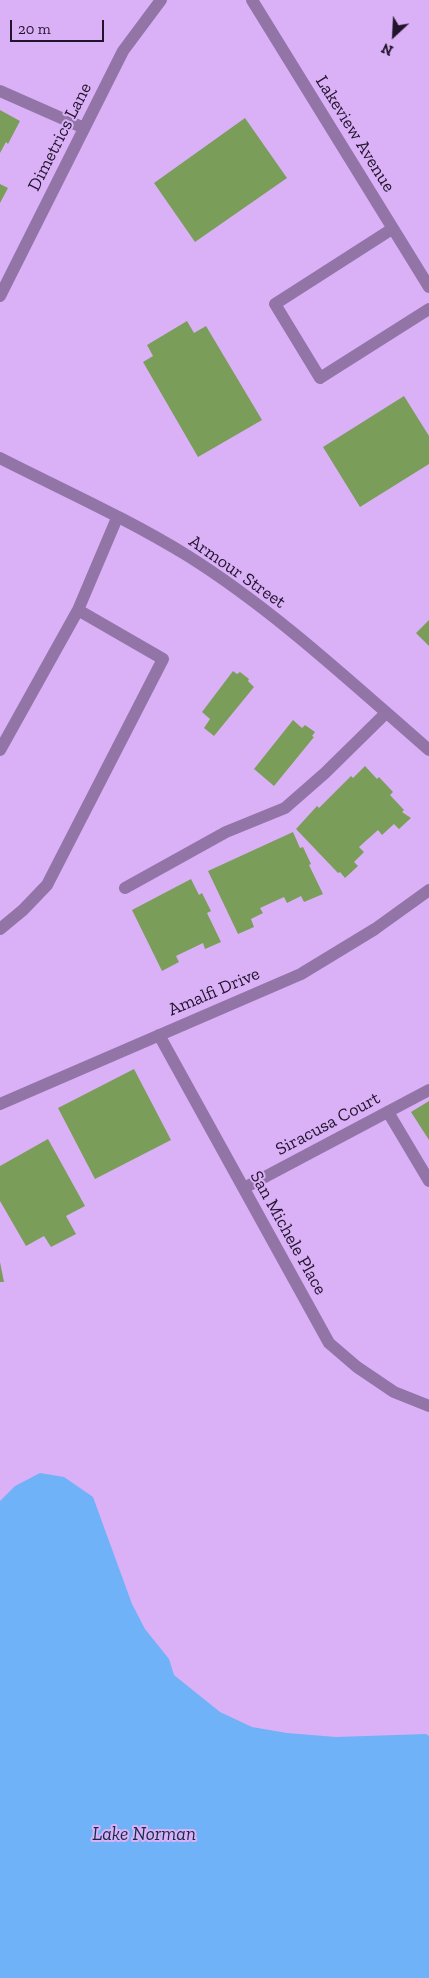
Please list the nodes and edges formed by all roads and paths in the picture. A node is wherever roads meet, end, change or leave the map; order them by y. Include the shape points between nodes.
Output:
1 (161, 0) edge
2 (252, 0) edge
3 (0, 90) edge
4 (84, 128) junction
5 (392, 228) junction
6 (429, 287) edge
7 (0, 296) edge
8 (429, 309) edge
9 (0, 458) edge
10 (117, 518) junction
11 (78, 610) junction
12 (386, 713) junction
13 (0, 750) edge
14 (429, 750) edge
15 (125, 888) dead end
16 (429, 890) edge
17 (0, 929) edge
18 (159, 1035) junction
19 (429, 1090) edge
20 (0, 1104) edge
21 (388, 1112) junction
22 (429, 1181) edge
23 (244, 1188) junction
24 (429, 1406) edge

1 - 4 street, Dimetrics Lane via 123,51
2 - 5 street, Lakeview Avenue
3 - 4 street
4 - 7 street, Dimetrics Lane
5 - 6 street, Lakeview Avenue
5 - 8 street via 275,304 320,378
9 - 10 street, Armour Street
10 - 11 street
10 - 12 street, Armour Street via 188,556 244,595
11 - 13 street
11 - 17 street via 163,659 47,885
12 - 14 street, Armour Street
12 - 15 street via 285,808 226,832
16 - 18 street, Amalfi Drive via 375,929 301,974
18 - 20 street, Amalfi Drive
18 - 23 street, San Michele Place
19 - 21 street, Siracusa Court
21 - 22 street
21 - 23 street, Siracusa Court
23 - 24 street, San Michele Place via 329,1343 357,1368 394,1392

